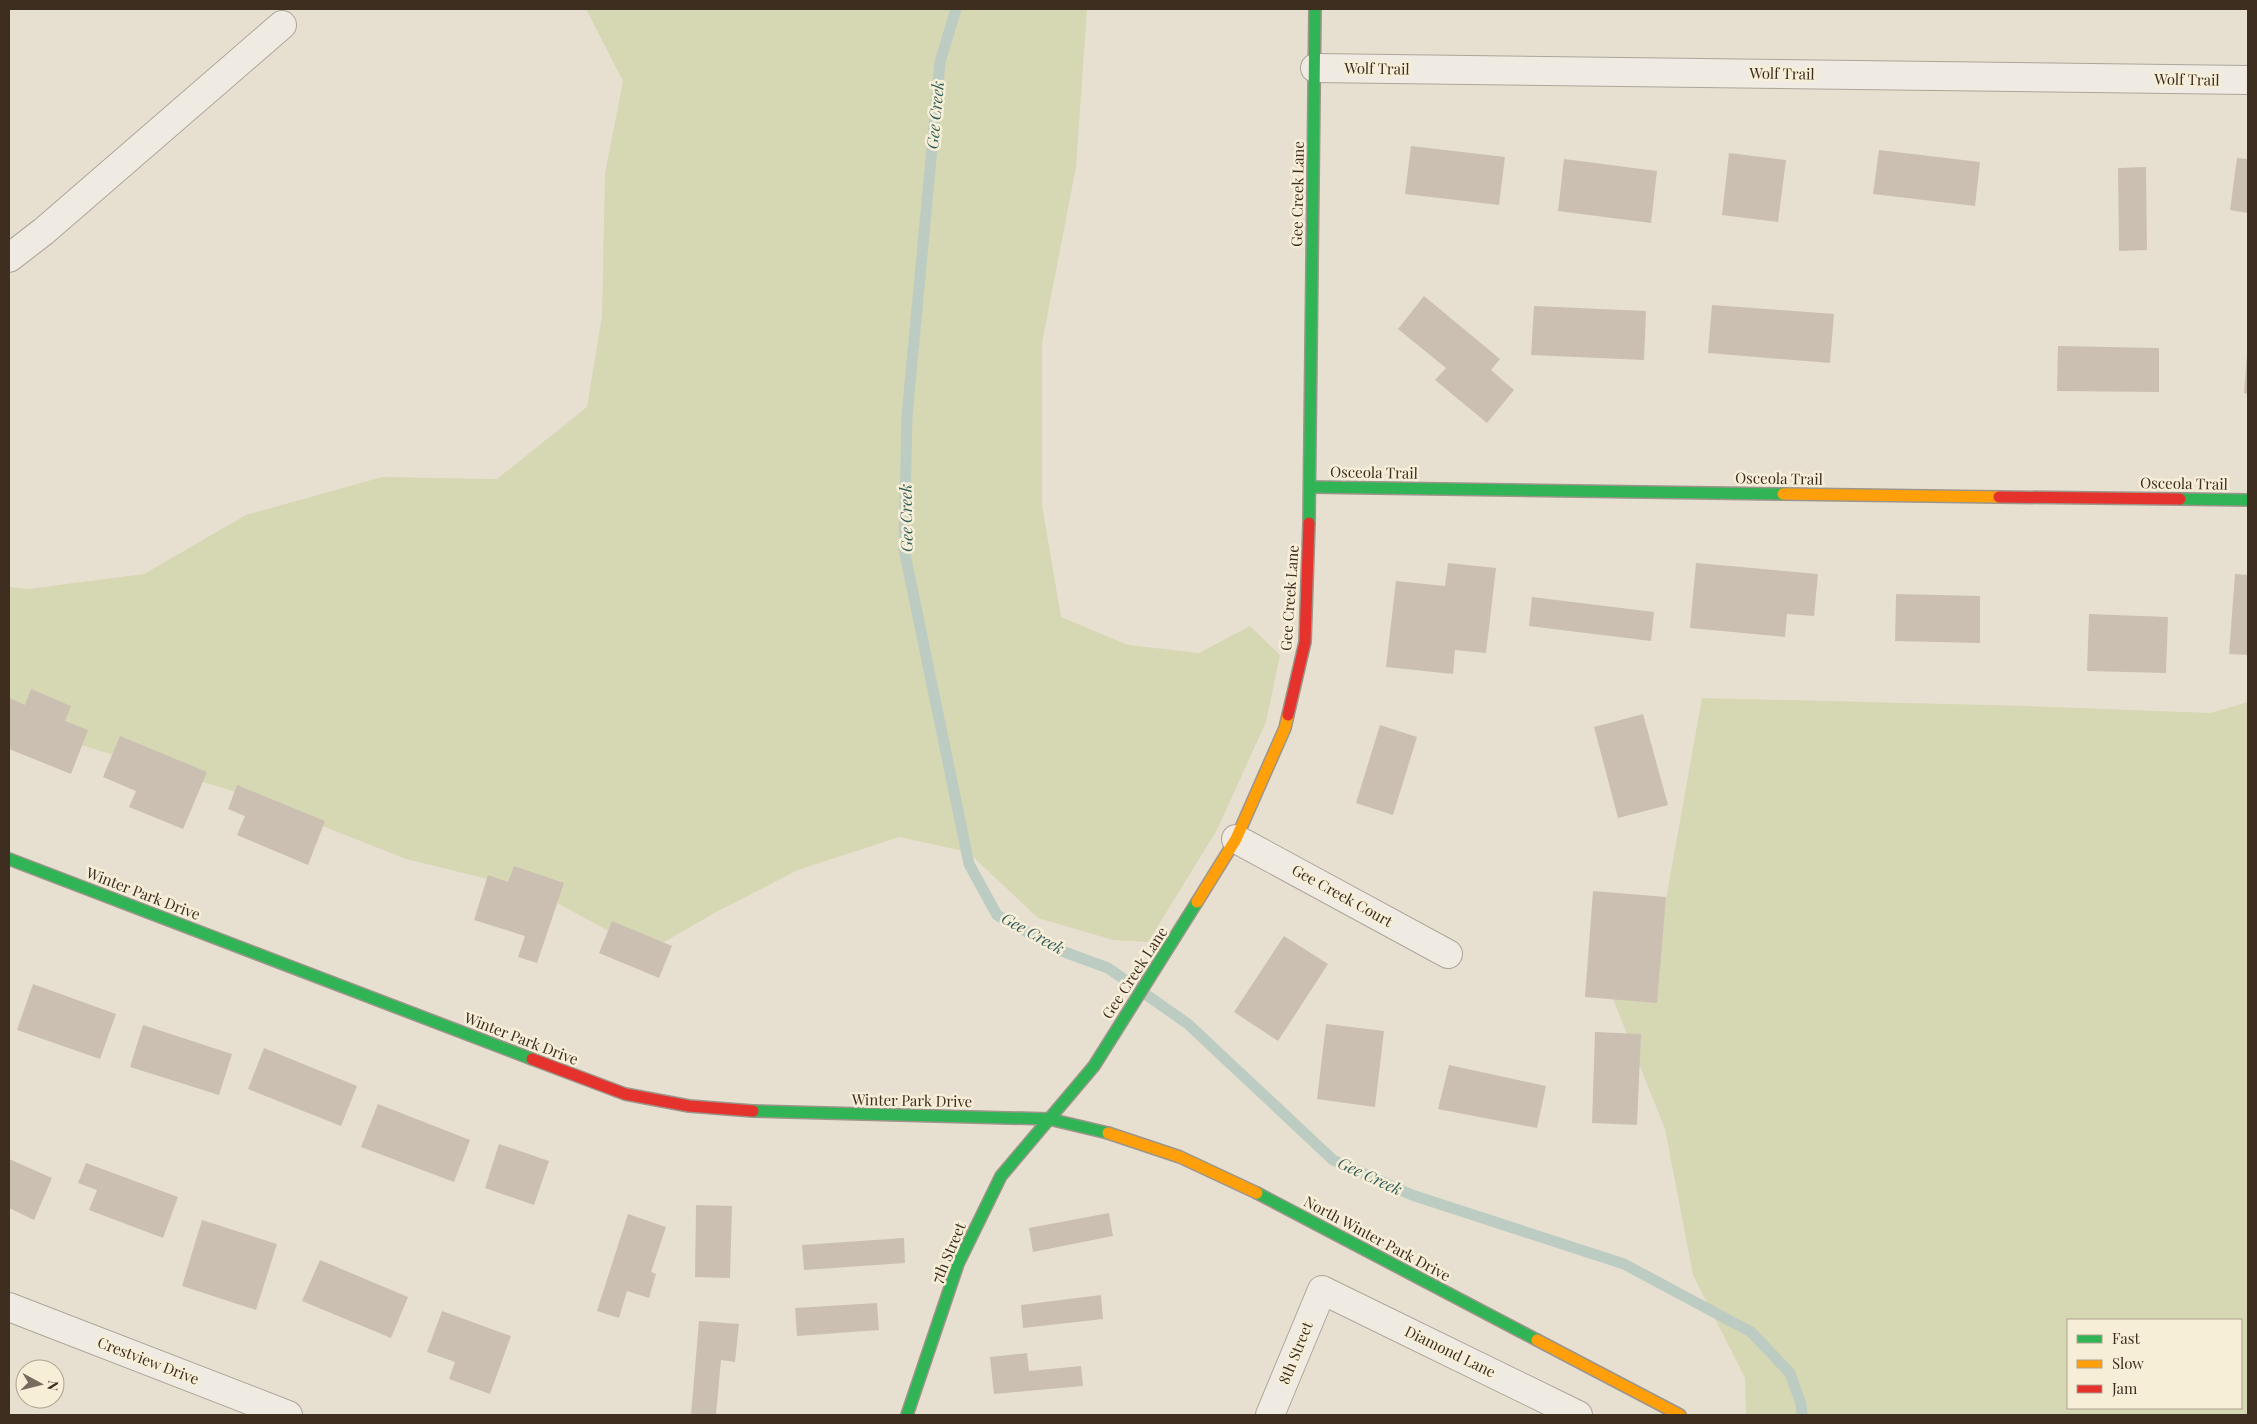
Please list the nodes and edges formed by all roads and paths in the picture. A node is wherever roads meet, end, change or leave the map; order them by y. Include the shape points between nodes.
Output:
1 (1315, 9) edge
2 (282, 25) dead end
3 (1315, 68) junction
4 (2248, 80) edge
5 (9, 258) edge
6 (1310, 487) junction
7 (2248, 500) edge
8 (1236, 838) junction
9 (9, 859) edge
10 (1448, 954) dead end
11 (1049, 1119) junction
12 (1322, 1290) joint
13 (9, 1307) edge
14 (288, 1415) edge
15 (907, 1415) edge
16 (1270, 1415) edge
17 (1578, 1415) edge
18 (1680, 1415) edge

1 - 3 street, Gee Creek Lane
2 - 5 street via 44,232
3 - 4 street, Wolf Trail
3 - 6 street, Gee Creek Lane
6 - 7 street, Osceola Trail
6 - 8 street, Gee Creek Lane via 1305,642 1286,728
8 - 10 street, Gee Creek Court
8 - 11 street, Gee Creek Lane via 1094,1066
9 - 11 street, Winter Park Drive via 625,1094 689,1106 760,1112
11 - 15 street, 7th Street via 1001,1176 958,1264
11 - 18 street, North Winter Park Drive via 1118,1134 1180,1157 1252,1190
12 - 16 street, 8th Street
12 - 17 street, Diamond Lane
13 - 14 street, Crestview Drive

